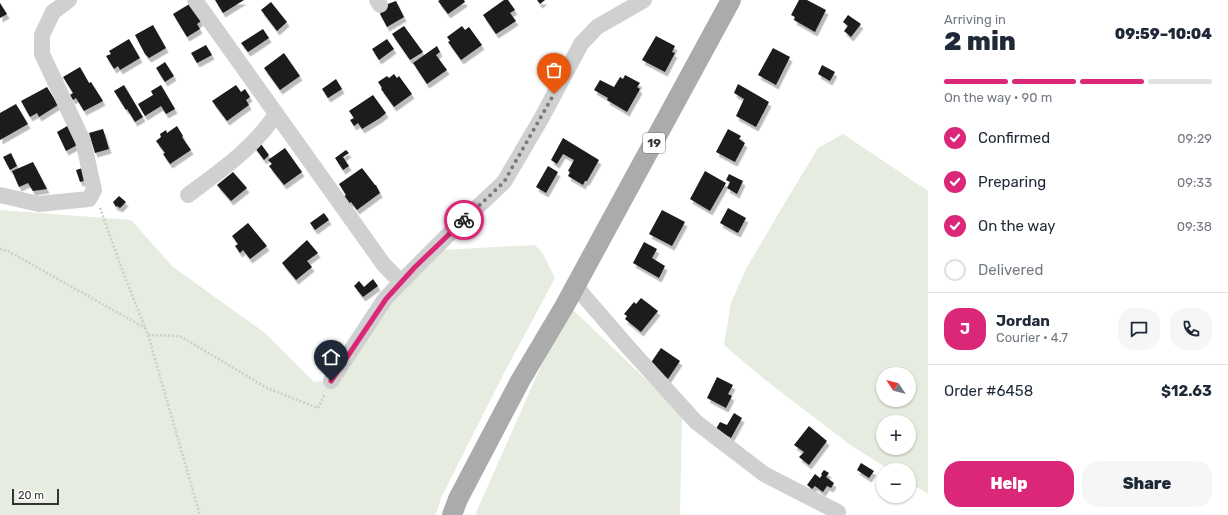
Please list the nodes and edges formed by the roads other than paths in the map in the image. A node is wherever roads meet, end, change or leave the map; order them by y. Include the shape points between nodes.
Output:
1 (69, 0) edge
2 (196, 0) edge
3 (644, 0) edge
4 (731, 0) edge
5 (276, 114) junction
6 (0, 195) edge
7 (188, 195) dead end
8 (401, 282) junction
9 (576, 285) junction
10 (331, 381) road end
11 (838, 512) dead end
12 (452, 515) edge

1 - 6 street via 53,12 42,35 42,54 83,141 94,190 89,199 39,204
2 - 5 street
3 - 8 street via 597,27 581,44 504,182
4 - 9 main road, 19
5 - 7 street via 267,128 230,164
5 - 8 street via 384,265
8 - 10 street via 386,299
9 - 11 street via 628,348 696,422 764,474
9 - 12 main road, 19 via 520,381

